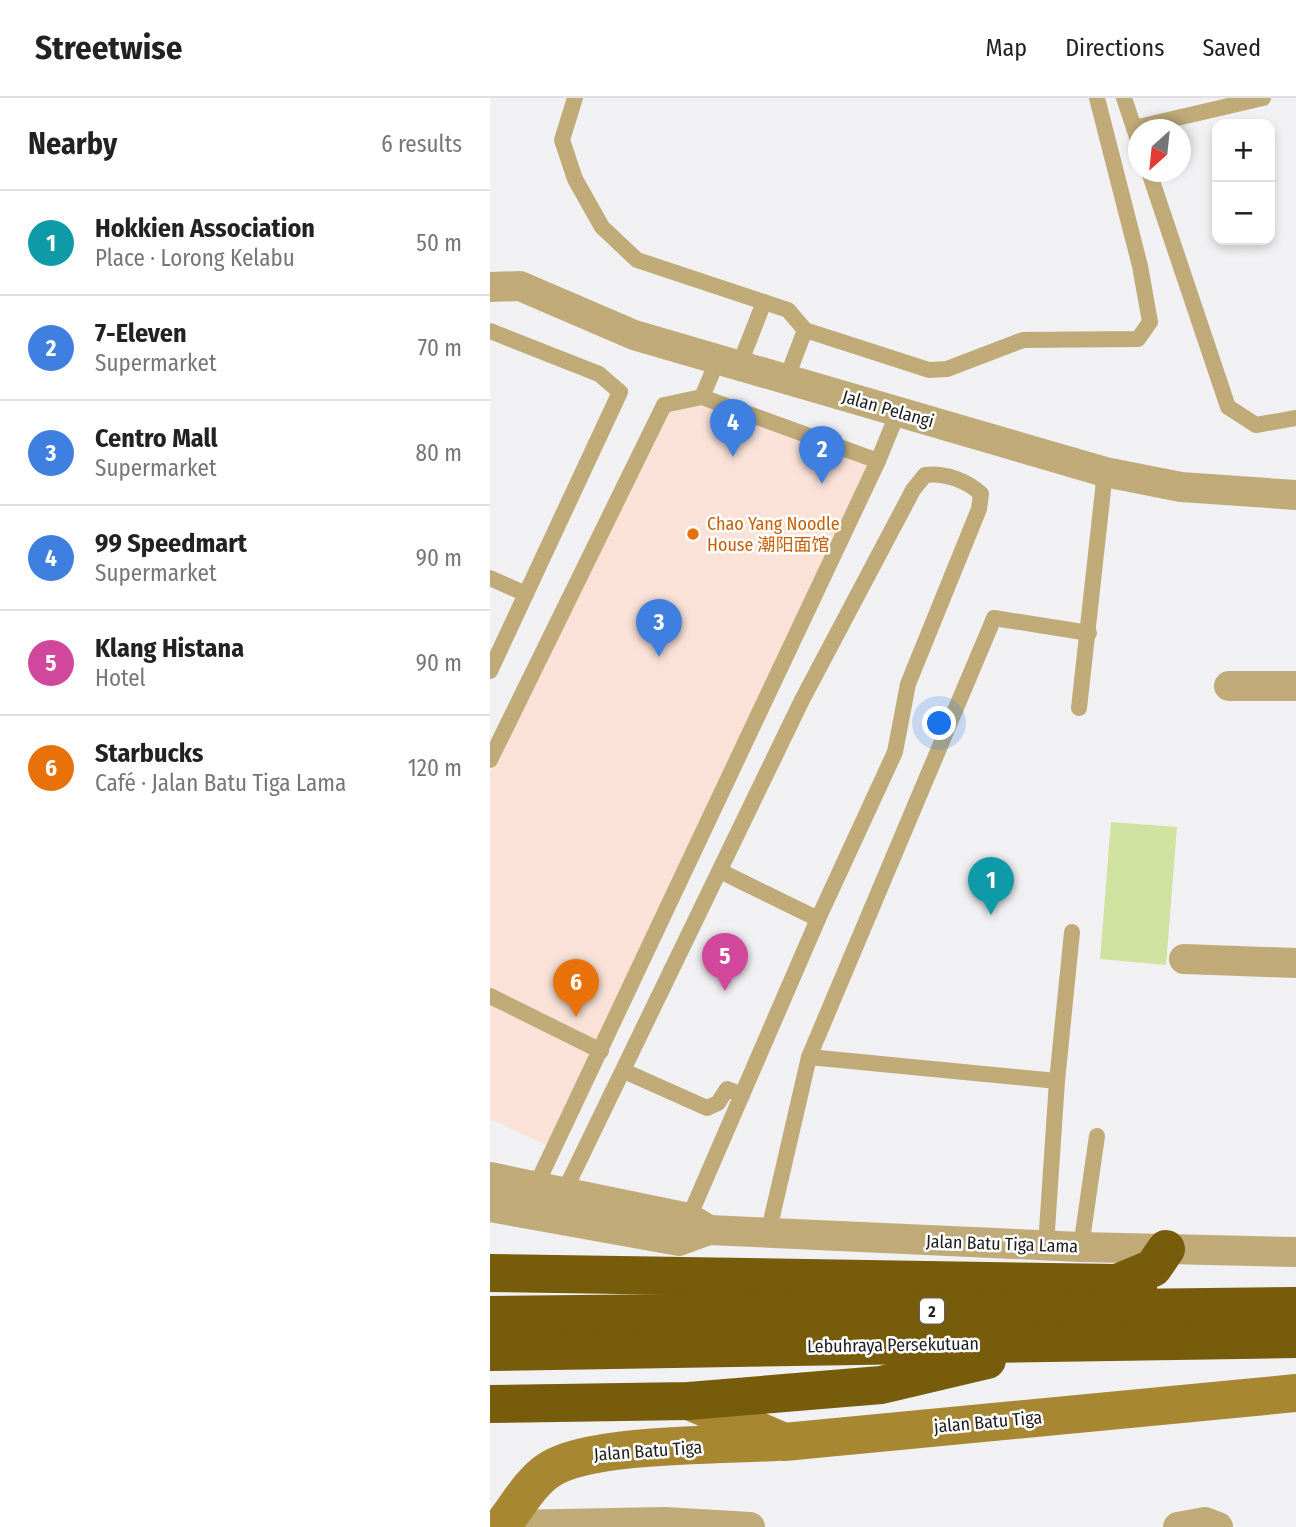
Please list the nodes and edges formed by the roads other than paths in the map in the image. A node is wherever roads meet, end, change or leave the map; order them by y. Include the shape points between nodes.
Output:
1 (575, 98) edge
2 (1097, 98) edge
3 (1124, 98) edge
4 (1263, 98) edge
5 (1131, 119) edge
6 (1189, 119) edge
7 (1152, 182) edge
8 (490, 287) edge
9 (764, 302) junction
10 (806, 330) junction
11 (490, 331) edge
12 (729, 362) junction
13 (786, 380) junction
14 (702, 397) junction
15 (898, 412) junction
16 (1296, 418) edge
17 (878, 461) junction
18 (1105, 472) junction
19 (1296, 495) edge
20 (490, 578) edge
21 (526, 594) junction
22 (1089, 634) junction
23 (490, 671) edge
24 (1229, 685) dead end
25 (1296, 686) edge
26 (1079, 708) dead end
27 (490, 760) edge
28 (720, 871) junction
29 (818, 919) junction
30 (1072, 932) dead end
31 (1184, 959) dead end
32 (1296, 963) edge
33 (490, 996) edge
34 (601, 1051) junction
35 (810, 1057) junction
36 (624, 1071) junction
37 (1057, 1081) junction
38 (743, 1095) junction
39 (1097, 1136) dead end
40 (490, 1177) edge
41 (550, 1189) junction
42 (490, 1207) edge
43 (524, 1213) junction
44 (692, 1230) junction
45 (768, 1234) junction
46 (1046, 1245) junction
47 (1081, 1247) junction
48 (1166, 1249) junction
49 (1296, 1252) edge
50 (490, 1273) edge
51 (1117, 1283) junction
52 (1296, 1306) edge
53 (1223, 1308) junction
54 (490, 1315) edge
55 (572, 1333) junction
56 (1296, 1339) edge
57 (1057, 1342) junction
58 (490, 1352) edge
59 (1295, 1394) edge
60 (689, 1401) junction
61 (490, 1404) edge
62 (784, 1442) junction
63 (663, 1524) edge
64 (501, 1526) edge
65 (750, 1527) edge
66 (1178, 1527) edge
67 (1218, 1527) edge

1 - 9 lane via 562,141 575,178 602,227 637,260
2 - 10 lane via 1150,323 1138,339 1023,340 947,369 929,370
3 - 5 lane
4 - 6 lane
7 - 16 lane via 1228,407 1256,425
8 - 12 street, Jalan Pelangi via 520,286 634,335
9 - 10 lane via 788,310
9 - 12 lane
10 - 13 lane
11 - 21 lane via 599,374 621,393
12 - 13 street, Jalan Pelangi
12 - 14 lane
13 - 15 street, Jalan Pelangi
14 - 17 lane
14 - 27 lane via 664,405
15 - 17 lane
15 - 18 street, Jalan Pelangi
17 - 34 lane
18 - 19 street, Jalan Pelangi via 1181,487
18 - 22 lane
20 - 21 lane
21 - 23 lane
22 - 26 lane
22 - 35 lane via 994,618
24 - 25 street
28 - 29 lane
28 - 29 lane via 802,700 913,490 925,475 936,473 972,485 981,494 979,509 908,684 895,752
28 - 36 lane
29 - 38 lane
30 - 37 lane
31 - 32 street
33 - 34 lane
34 - 41 lane
35 - 37 lane
35 - 45 lane
36 - 38 lane via 707,1108 718,1103 727,1090
36 - 41 lane
37 - 46 lane
38 - 44 lane
39 - 47 lane
40 - 41 street, Jalan Batu Tiga Lama
41 - 43 lane
41 - 44 street, Jalan Batu Tiga Lama
42 - 43 street, Jalan Batu Tiga Lama
43 - 44 street, Jalan Batu Tiga Lama
44 - 45 street, Jalan Batu Tiga Lama
45 - 46 street, Jalan Batu Tiga Lama
46 - 47 street, Jalan Batu Tiga Lama
47 - 48 street, Jalan Batu Tiga Lama
48 - 49 street, Jalan Batu Tiga Lama
48 - 51 highway via 1153,1268
50 - 51 highway
51 - 53 highway
52 - 53 highway, Lebuhraya Persekutuan / 2
53 - 55 highway, Lebuhraya Persekutuan / 2
54 - 55 highway, Lebuhraya Persekutuan / 2
55 - 57 highway, Lebuhraya Persekutuan / 2
55 - 58 highway, Lebuhraya Persekutuan / 2
56 - 57 highway, Lebuhraya Persekutuan / 2
57 - 60 highway via 881,1385
59 - 62 street, jalan Batu Tiga
60 - 61 highway
60 - 62 street, jalan Batu Tiga
62 - 64 street, Jalan Batu Tiga via 570,1458 546,1471
63 - 64 street
63 - 65 street
66 - 67 street via 1205,1522

